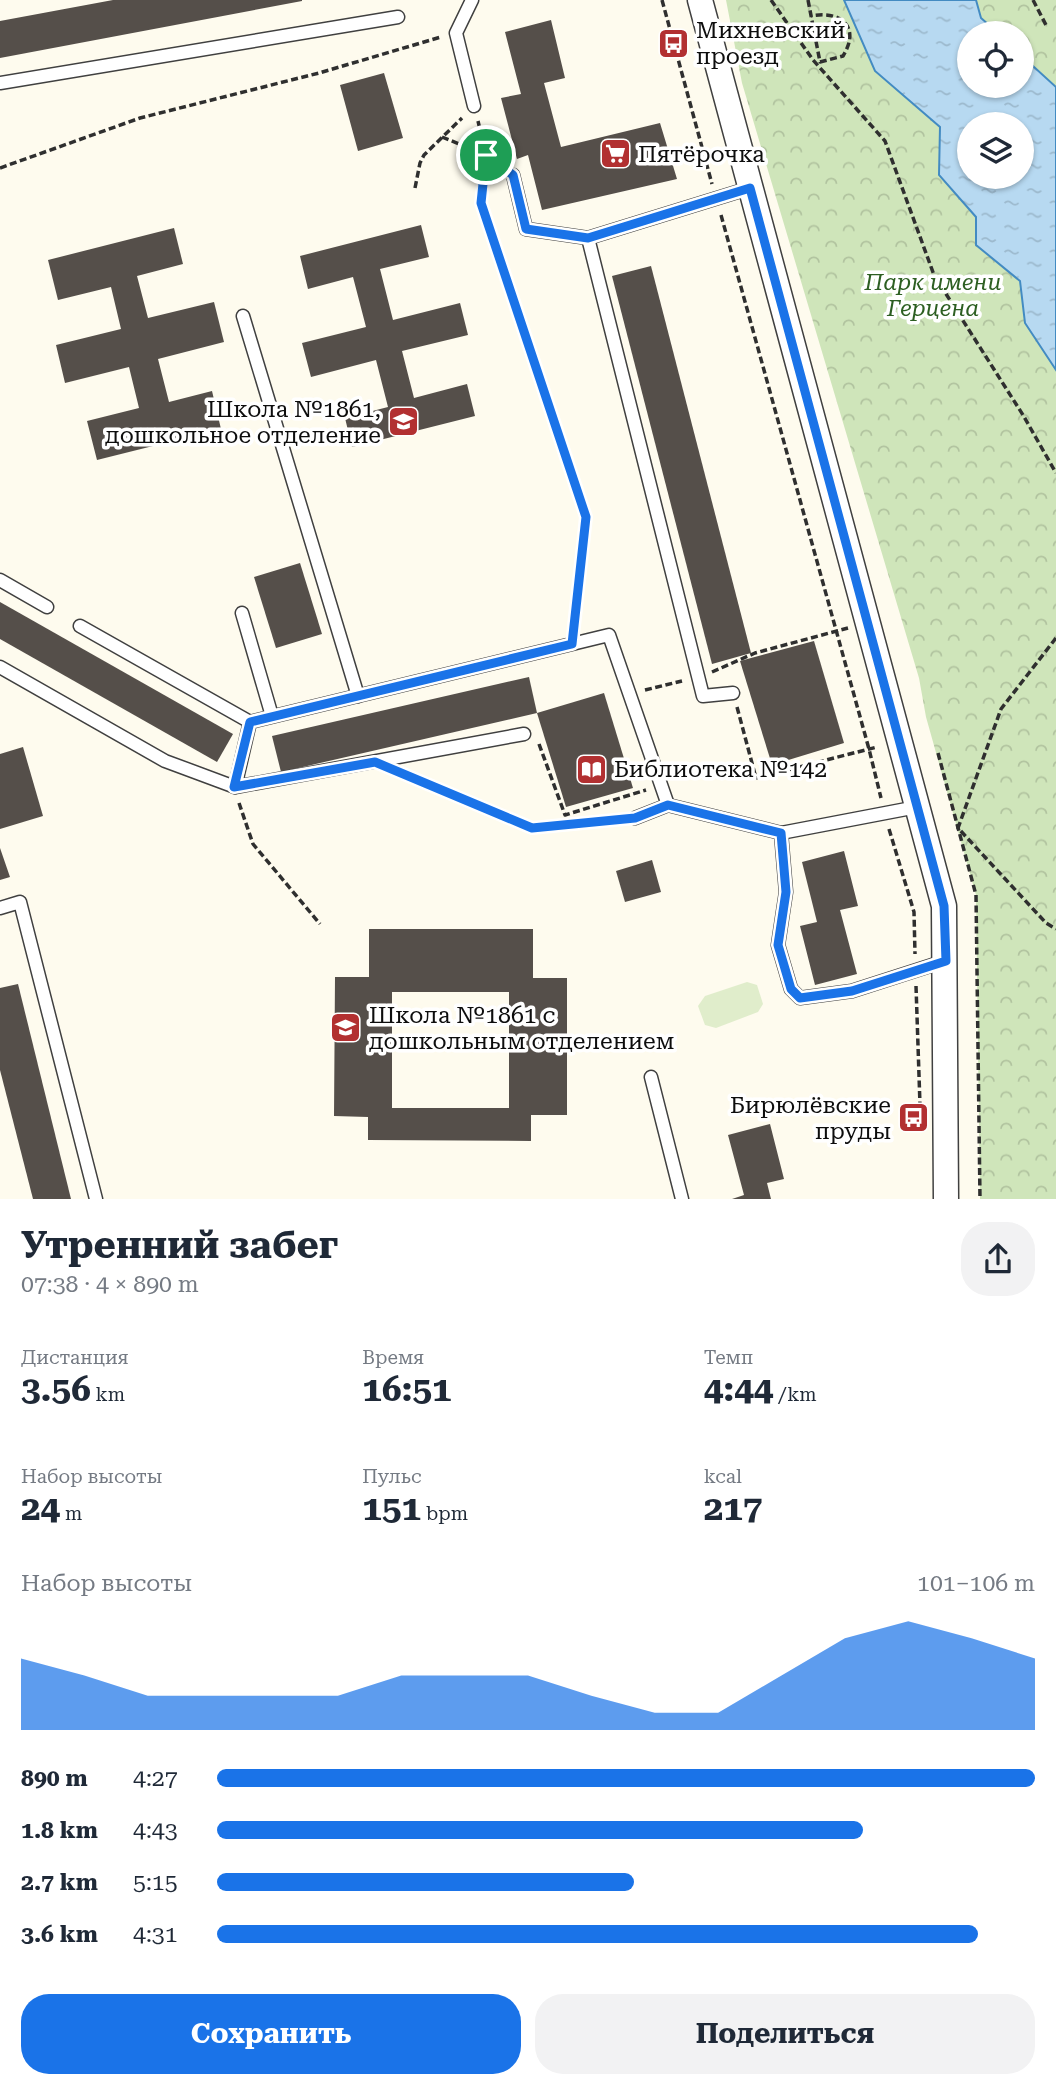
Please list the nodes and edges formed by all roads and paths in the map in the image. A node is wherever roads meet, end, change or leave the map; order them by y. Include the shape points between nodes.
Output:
1 (472, 0) edge
2 (662, 0) edge
3 (700, 0) edge
4 (771, 0) edge
5 (808, 0) edge
6 (1033, 0) edge
7 (811, 16) junction
8 (398, 17) dead end
9 (1046, 25) dead end
10 (456, 33) junction
11 (0, 83) edge
12 (474, 106) junction
13 (442, 137) junction
14 (486, 155) junction
15 (0, 168) edge
16 (513, 175) joint
17 (415, 188) dead end
18 (750, 188) junction
19 (716, 198) junction
20 (588, 238) junction
21 (243, 316) dead end
22 (1056, 473) edge
23 (0, 580) edge
24 (47, 607) dead end
25 (242, 613) dead end
26 (867, 623) junction
27 (80, 626) dead end
28 (836, 631) junction
29 (1056, 638) edge
30 (572, 644) junction
31 (0, 667) edge
32 (698, 677) junction
33 (629, 693) junction
34 (733, 693) joint
35 (358, 696) junction
36 (272, 716) junction
37 (250, 722) junction
38 (524, 734) joint
39 (899, 741) junction
40 (869, 749) junction
41 (938, 753) dead end
42 (375, 762) junction
43 (661, 785) junction
44 (234, 787) junction
45 (668, 805) junction
46 (917, 807) junction
47 (885, 814) junction
48 (635, 818) joint
49 (958, 828) junction
50 (781, 833) junction
51 (0, 908) edge
52 (320, 924) dead end
53 (1056, 929) edge
54 (946, 961) junction
55 (915, 970) junction
56 (651, 1077) dead end
57 (920, 1105) dead end
58 (96, 1199) edge
59 (682, 1199) edge
60 (946, 1199) edge
61 (980, 1199) edge

1 - 10 lane
2 - 19 path
3 - 18 street
4 - 22 path via 813,60 885,141 934,275
5 - 7 path
6 - 9 path
7 - 7 path via 834,15 842,20 850,45 843,56 820,62
8 - 11 lane
10 - 12 lane
10 - 15 path via 140,118
12 - 13 path
12 - 14 path
13 - 14 path
13 - 17 path via 424,155
14 - 16 path
14 - 30 path via 481,203 586,517
16 - 20 lane via 526,229
18 - 19 lane
18 - 26 street
19 - 20 lane
19 - 28 path
20 - 32 lane
21 - 35 lane
23 - 24 lane
25 - 36 lane
26 - 28 path
26 - 39 street
27 - 37 lane
28 - 32 path via 755,653
28 - 40 path
29 - 49 path via 1002,709
30 - 33 lane via 609,635
30 - 35 lane
31 - 44 lane via 165,761
32 - 33 path
32 - 34 lane via 703,696
33 - 43 lane
34 - 40 path via 756,778
35 - 36 lane
36 - 37 lane
37 - 44 lane
38 - 42 lane
38 - 43 path via 534,732 565,815
39 - 40 path
39 - 46 street
40 - 47 path
41 - 49 path
42 - 44 lane
42 - 48 path via 532,828
43 - 45 lane
44 - 52 path via 253,844
45 - 48 lane
45 - 50 lane
46 - 47 lane
46 - 54 street via 944,906
47 - 50 lane
47 - 55 path via 914,912
49 - 53 path
49 - 61 path via 976,895
50 - 55 lane via 786,892 778,945 791,989 800,998 852,991
51 - 58 lane via 20,902
54 - 55 lane
54 - 60 street
55 - 57 path
56 - 59 lane

